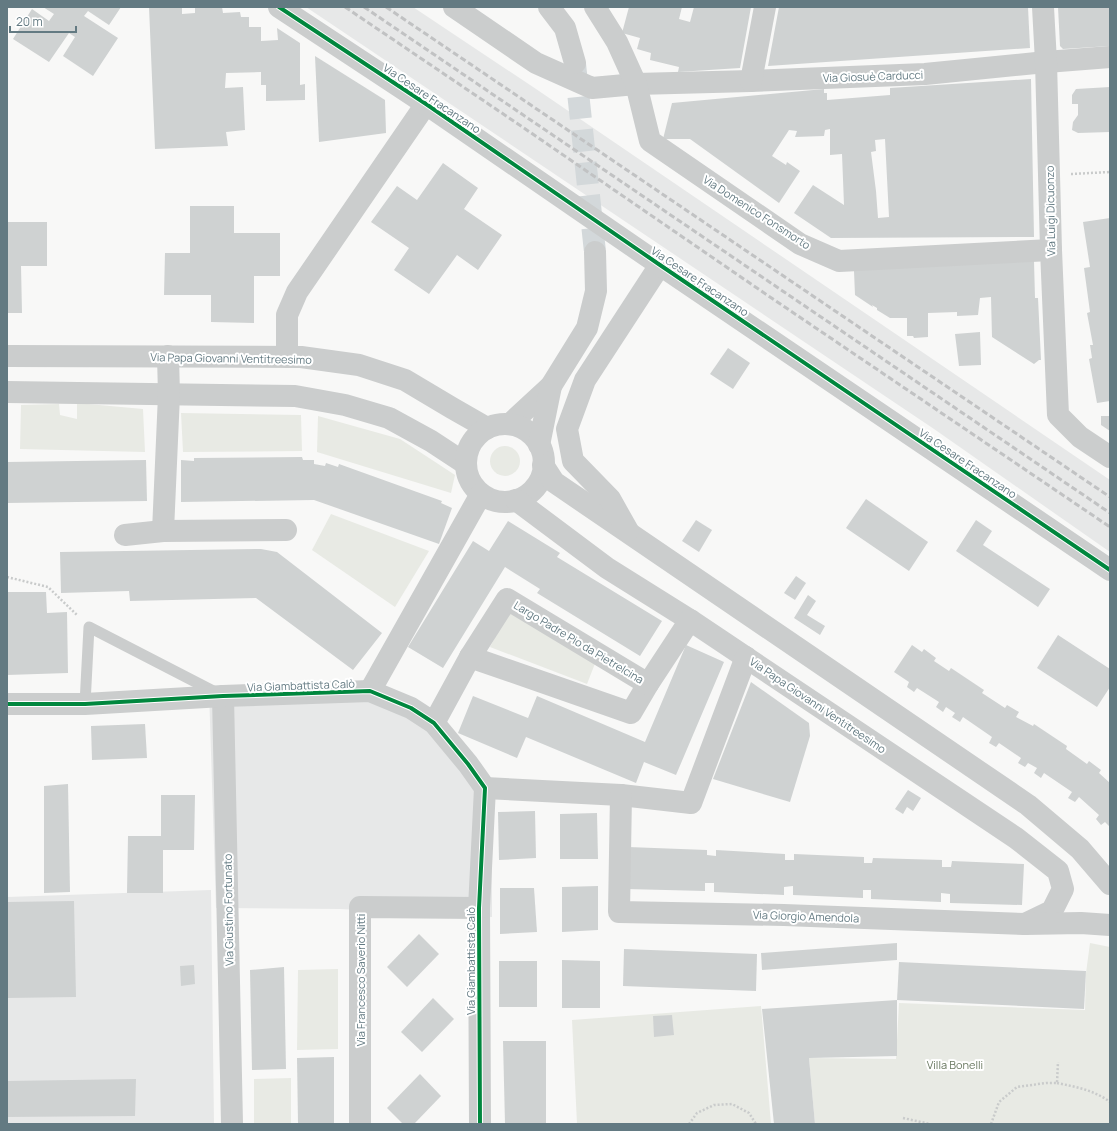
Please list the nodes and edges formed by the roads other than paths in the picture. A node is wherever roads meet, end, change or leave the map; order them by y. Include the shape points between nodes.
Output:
1 (279, 7) edge
2 (454, 7) edge
3 (548, 7) edge
4 (595, 7) edge
5 (764, 7) edge
6 (1044, 7) edge
7 (1110, 57) edge
8 (1046, 62) junction
9 (575, 63) tunnel mouth
10 (751, 81) junction
11 (636, 84) junction
12 (426, 104) junction
13 (1051, 250) junction
14 (595, 252) tunnel mouth
15 (660, 265) junction
16 (7, 356) edge
17 (168, 356) junction
18 (287, 357) junction
19 (551, 386) junction
20 (7, 392) edge
21 (169, 395) junction
22 (510, 424) junction
23 (487, 428) junction
24 (541, 455) junction
25 (1110, 457) edge
26 (466, 464) junction
27 (481, 494) junction
28 (516, 500) junction
29 (286, 530) dead end
30 (163, 531) junction
31 (629, 534) junction
32 (126, 535) dead end
33 (1110, 570) edge
34 (690, 620) junction
35 (470, 657) junction
36 (746, 657) junction
37 (648, 684) junction
38 (370, 692) junction
39 (223, 696) junction
40 (7, 704) edge
41 (85, 704) junction
42 (434, 723) junction
43 (485, 788) junction
44 (621, 795) junction
45 (1110, 884) edge
46 (478, 908) junction
47 (1025, 924) junction
48 (1110, 925) edge
49 (232, 1124) edge
50 (360, 1124) edge
51 (480, 1124) edge

1 - 12 street, Via Cesare Fracanzano
2 - 11 street, Via Giosuè Carducci via 536,63 592,88
3 - 9 street via 565,28
4 - 11 street, Via Domenico Fonsmorto via 617,42
5 - 10 street
6 - 8 street, Via Luigi Dicuonzo
7 - 8 street, Via Giosuè Carducci
8 - 10 street, Via Giosuè Carducci via 925,74
8 - 13 street, Via Luigi Dicuonzo
10 - 11 street, Via Giosuè Carducci
11 - 13 street, Via Domenico Fonsmorto via 650,141 800,244 839,261
12 - 15 street, Via Cesare Fracanzano
12 - 18 street via 297,292 287,315
13 - 25 street, Via Luigi Dicuonzo via 1058,415 1080,437
14 - 19 street via 596,291 587,328
15 - 31 street via 585,380 567,429 573,461 610,499
15 - 33 street, Via Cesare Fracanzano
16 - 17 street, Via Papa Giovanni Ventitreesimo
17 - 18 street, Via Papa Giovanni Ventitreesimo
17 - 21 street
18 - 23 street, Via Papa Giovanni Ventitreesimo via 359,365 405,380
19 - 22 street
19 - 24 street
20 - 21 street
21 - 26 street via 295,396 345,405 389,418
21 - 30 street
22 - 23 street via 498,424
22 - 24 street via 532,435
23 - 26 street via 471,443
24 - 28 street via 541,477 535,487
24 - 31 street via 554,482
26 - 27 street via 473,486
27 - 28 street via 492,500
27 - 38 street
28 - 34 street, Via Papa Giovanni Ventitreesimo via 607,568
29 - 30 street
30 - 32 street
31 - 45 street via 1028,805 1080,849
34 - 36 street, Via Papa Giovanni Ventitreesimo
34 - 37 street, Largo Padre Pio da Pietrelcina
35 - 37 street, Largo Padre Pio da Pietrelcina via 631,713
35 - 37 street, Largo Padre Pio da Pietrelcina via 507,599
35 - 42 street, Largo Padre Pio da Pietrelcina
36 - 44 street via 691,803
36 - 47 street, Via Papa Giovanni Ventitreesimo via 1016,838 1058,871 1063,889 1052,911
38 - 39 street, Via Giambattista Calò
38 - 42 street, Via Giambattista Calò via 412,708
39 - 41 street, Via Giambattista Calò
39 - 41 lane via 89,627
39 - 49 street, Via Giustino Fortunato
40 - 41 street, Via Giambattista Calò
42 - 43 street, Via Giambattista Calò
43 - 44 street
43 - 46 street, Via Giambattista Calò
44 - 47 street, Via Giorgio Amendola via 620,912
46 - 50 street, Via Francesco Saverio Nitti via 360,906
46 - 51 street, Via Giambattista Calò
47 - 48 street, Via Giorgio Amendola

